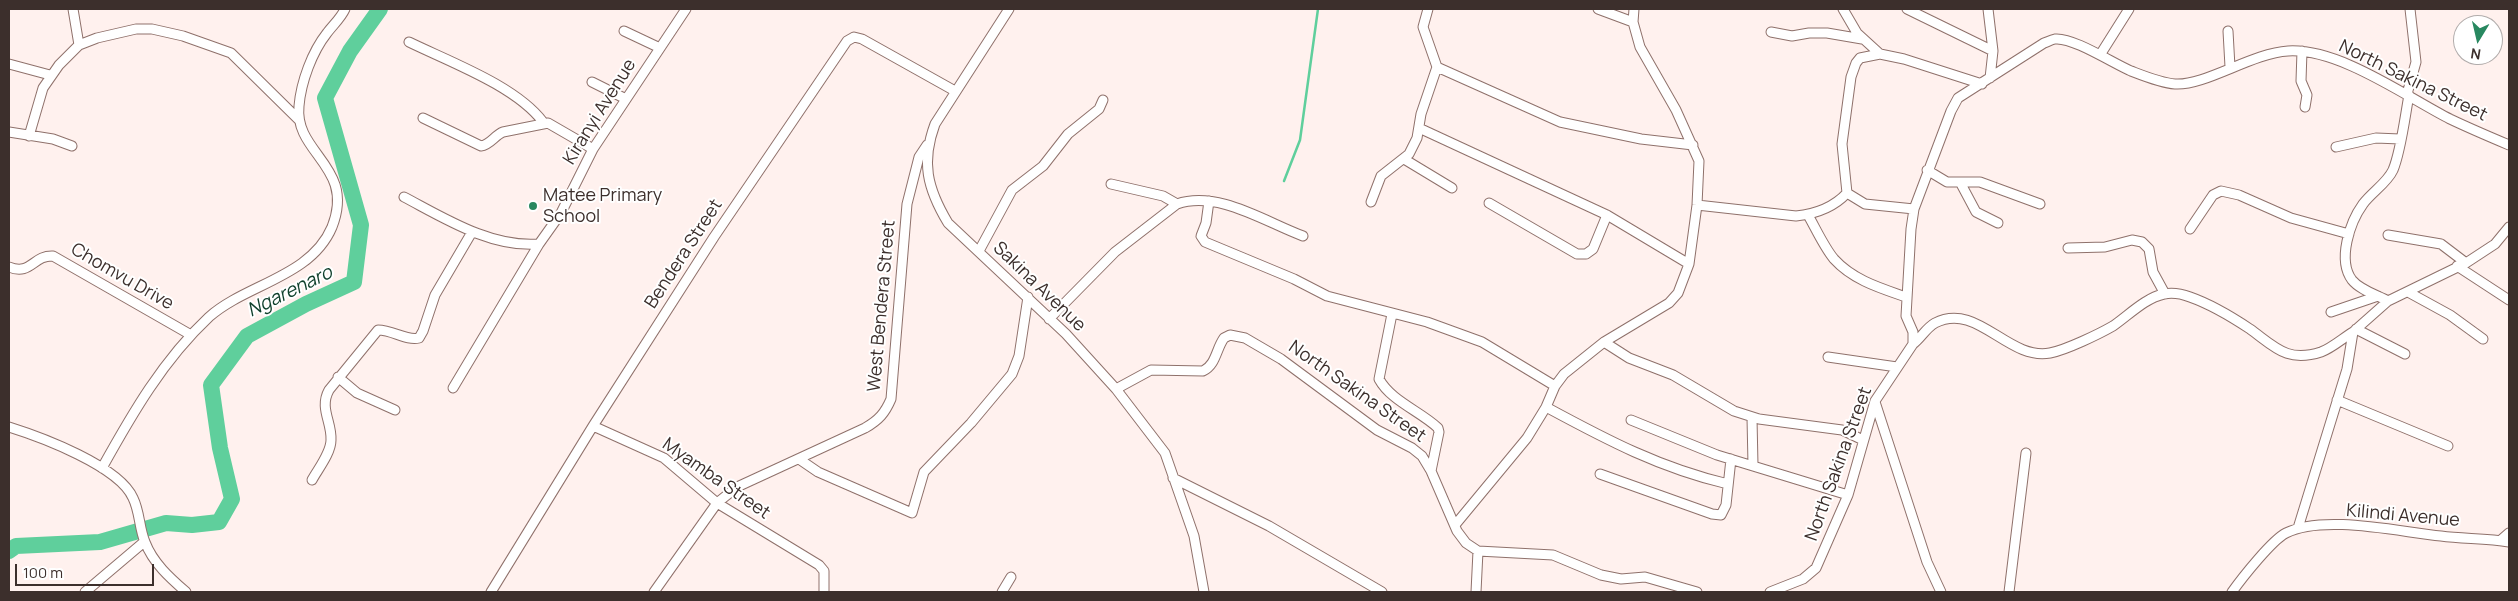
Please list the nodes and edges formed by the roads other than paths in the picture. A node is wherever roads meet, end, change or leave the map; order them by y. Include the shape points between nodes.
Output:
1 (73, 9) edge
2 (346, 9) edge
3 (686, 9) edge
4 (1009, 9) edge
5 (1428, 9) edge
6 (1598, 9) edge
7 (1634, 9) edge
8 (1843, 9) edge
9 (1907, 9) edge
10 (1988, 9) edge
11 (2128, 9) edge
12 (2410, 9) edge
13 (1633, 22) junction
14 (624, 31) dead end
15 (2228, 31) dead end
16 (1771, 32) dead end
17 (1862, 39) junction
18 (409, 42) dead end
19 (79, 45) junction
20 (660, 48) junction
21 (1992, 51) junction
22 (2302, 51) junction
23 (1880, 54) junction
24 (2100, 55) junction
25 (9, 64) edge
26 (1438, 66) junction
27 (2230, 67) junction
28 (50, 75) junction
29 (1990, 78) junction
30 (592, 82) dead end
31 (1982, 84) junction
32 (955, 91) junction
33 (2408, 95) junction
34 (626, 99) junction
35 (1103, 100) dead end
36 (2305, 107) dead end
37 (423, 118) dead end
38 (299, 120) junction
39 (543, 122) junction
40 (1419, 128) junction
41 (9, 132) edge
42 (29, 136) junction
43 (2400, 139) junction
44 (928, 144) junction
45 (1693, 145) junction
46 (2509, 145) edge
47 (72, 146) dead end
48 (2336, 147) dead end
49 (593, 149) junction
50 (1404, 159) junction
51 (1927, 170) junction
52 (1960, 182) junction
53 (1112, 184) dead end
54 (1452, 188) dead end
55 (1847, 193) junction
56 (404, 197) dead end
57 (1209, 201) junction
58 (1371, 202) dead end
59 (1488, 203) dead end
60 (1177, 204) junction
61 (2040, 204) dead end
62 (1697, 206) junction
63 (1914, 208) junction
64 (1607, 215) junction
65 (1808, 215) junction
66 (1998, 223) dead end
67 (2509, 227) edge
68 (2190, 229) dead end
69 (472, 232) junction
70 (2349, 234) junction
71 (2388, 235) dead end
72 (1303, 236) dead end
73 (539, 244) junction
74 (2068, 248) dead end
75 (979, 251) junction
76 (1689, 264) junction
77 (2462, 265) junction
78 (9, 267) edge
79 (2408, 292) junction
80 (2165, 294) junction
81 (2378, 296) junction
82 (1028, 297) junction
83 (1906, 297) junction
84 (2509, 300) edge
85 (2388, 301) junction
86 (2331, 312) dead end
87 (1392, 314) junction
88 (1049, 318) junction
89 (2355, 330) junction
90 (191, 335) junction
91 (2483, 338) dead end
92 (1604, 342) junction
93 (1913, 344) junction
94 (2405, 354) dead end
95 (1828, 357) dead end
96 (1897, 367) junction
97 (338, 376) junction
98 (1555, 386) junction
99 (453, 388) dead end
100 (1116, 389) junction
101 (2337, 400) junction
102 (1874, 401) junction
103 (1546, 407) junction
104 (395, 410) dead end
105 (1752, 418) junction
106 (1631, 420) dead end
107 (593, 426) junction
108 (9, 427) edge
109 (1864, 440) junction
110 (2448, 446) dead end
111 (2026, 453) dead end
112 (799, 459) junction
113 (1730, 459) junction
114 (1753, 465) junction
115 (102, 468) junction
116 (1431, 471) junction
117 (1600, 474) dead end
118 (1173, 478) junction
119 (312, 480) dead end
120 (1728, 484) junction
121 (1848, 495) junction
122 (717, 503) junction
123 (1455, 525) junction
124 (2298, 528) junction
125 (2509, 533) edge
126 (2505, 541) edge
127 (144, 542) junction
128 (1478, 551) junction
129 (1011, 577) dead end
130 (85, 592) edge
131 (186, 592) edge
132 (490, 592) edge
133 (654, 592) edge
134 (824, 592) edge
135 (1002, 592) edge
136 (1204, 592) edge
137 (1382, 592) edge
138 (1476, 592) edge
139 (1697, 592) edge
140 (1770, 592) edge
141 (1941, 592) edge
142 (2009, 592) edge
143 (2232, 592) edge

1 - 19 street
2 - 38 street via 318,46 309,67 298,105
3 - 20 street, Kiranyi Avenue
4 - 32 street, Sakina Avenue
5 - 26 street via 1424,27
6 - 13 street
7 - 13 street
8 - 17 street
9 - 21 street
10 - 21 street
11 - 24 street
12 - 33 street via 2416,62
13 - 45 street via 1640,47
14 - 20 street
15 - 27 street
16 - 17 street via 1792,36 1827,33
17 - 23 street
18 - 39 street via 503,88 528,105
19 - 28 street
19 - 38 street via 136,29 152,29 217,46 240,59
20 - 34 street, Kiranyi Avenue
21 - 29 street
22 - 27 street, North Sakina Street via 2274,53
22 - 33 street, North Sakina Street via 2330,57
22 - 36 street via 2301,82 2307,95
23 - 31 street
23 - 55 street via 1860,58 1851,77 1842,144
24 - 27 street, North Sakina Street via 2131,71 2176,84
24 - 29 street, North Sakina Street via 2056,39 2044,43
25 - 28 street
26 - 40 street
26 - 45 street via 1566,124 1641,139
28 - 42 street via 39,98
29 - 31 street, North Sakina Street
30 - 34 street
31 - 51 street, North Sakina Street via 1958,98
32 - 44 street, Sakina Avenue via 935,124
32 - 107 street, Bendera Street via 862,39 854,37 847,41 714,236
33 - 43 street
33 - 46 street, North Sakina Street
34 - 49 street, Kiranyi Avenue
35 - 75 street via 1099,109 1068,134 1043,166 1012,190
37 - 39 street via 481,146 496,135
38 - 90 street via 338,193 339,202 331,228 309,258 232,300
39 - 49 street
40 - 50 street via 1414,147
40 - 64 street
41 - 42 street
42 - 47 street
43 - 48 street via 2376,138
43 - 70 street via 2393,170 2362,206
44 - 75 street, Sakina Avenue via 930,186 937,204 948,223
44 - 112 street, West Bendera Street via 920,158 907,204 891,399 878,420
45 - 62 street via 1699,161
49 - 73 street, Kiranyi Avenue via 560,213
50 - 54 street
50 - 58 street via 1382,176
51 - 52 street via 1947,182
51 - 63 street, North Sakina Street
52 - 61 street via 1980,182
52 - 66 street via 1976,212
53 - 60 street via 1155,194
55 - 63 street via 1865,204
55 - 65 street via 1833,205
56 - 69 street
57 - 60 street
57 - 72 street via 1251,212
57 - 87 street via 1201,236 1205,242 1327,296
59 - 64 street via 1577,254 1586,254 1593,249
60 - 88 street via 1115,252
62 - 65 street
62 - 76 street
63 - 83 street, North Sakina Street
64 - 76 street
65 - 83 street via 1833,258 1849,272 1867,283
67 - 77 street via 2495,244
68 - 70 street via 2213,195 2221,191 2239,195 2290,218
69 - 73 street via 516,243
69 - 97 street via 438,290 419,338 412,340 387,330 378,330
70 - 81 street via 2348,272 2360,287
71 - 77 street via 2441,244
73 - 99 street, Kiranyi Avenue
74 - 80 street via 2105,248 2132,240 2142,242 2150,249 2153,272
75 - 82 street, Sakina Avenue
76 - 92 street via 1678,293 1669,303
77 - 79 street
77 - 84 street
78 - 90 street, Chomvu Drive via 25,270 41,258 53,256
79 - 85 street
79 - 91 street
80 - 89 street via 2190,297 2212,308 2285,354 2302,356 2322,352
80 - 93 street via 2140,306 2111,327 2052,353 2026,353 1979,324 1953,319 1935,323
81 - 85 street
81 - 86 street
82 - 88 street, Sakina Avenue
82 - 112 street via 1019,356 1012,374 924,472 912,513 818,472
83 - 93 street, North Sakina Street via 1906,316 1913,332
85 - 89 street
87 - 98 street via 1427,322 1482,342
87 - 116 street via 1379,379 1387,389 1438,428
88 - 100 street, Sakina Avenue
89 - 94 street
89 - 101 street
90 - 115 street via 149,389
92 - 98 street via 1564,374
92 - 105 street via 1629,358 1673,375 1726,407
93 - 96 street, North Sakina Street
95 - 96 street
96 - 102 street, North Sakina Street
97 - 104 street via 357,392
97 - 119 street via 324,398 332,442
98 - 103 street
100 - 116 street, North Sakina Street via 1151,370 1203,372 1215,359 1224,338 1237,335 1281,359 1377,430 1412,448 1422,456
100 - 118 street, Sakina Avenue via 1165,453
101 - 110 street
101 - 124 street
102 - 109 street, North Sakina Street
102 - 141 street via 1927,562
103 - 120 street via 1656,463
103 - 123 street via 1527,438
105 - 109 street via 1842,430
105 - 114 street
106 - 113 street
107 - 122 street, Myamba Street via 664,458
107 - 132 street, Bendera Street
108 - 115 street via 37,436
109 - 121 street, North Sakina Street
111 - 142 street
112 - 122 street, West Bendera Street via 737,487
113 - 114 street
113 - 120 street
114 - 121 street
115 - 127 street via 133,496
116 - 123 street, North Sakina Street
117 - 120 street via 1721,515 1726,505
118 - 136 street, Sakina Avenue via 1194,536
118 - 137 street via 1269,526
121 - 140 street, North Sakina Street via 1816,568 1803,579
122 - 133 street, West Bendera Street
122 - 134 street, Myamba Street via 822,568
123 - 128 street, North Sakina Street via 1466,544
124 - 126 street, Kilindi Avenue via 2378,526 2440,536
124 - 143 street via 2284,534
125 - 126 street
127 - 130 street
127 - 131 street via 156,563
128 - 138 street
128 - 139 street via 1553,555 1601,575 1621,579 1645,577
129 - 135 street

